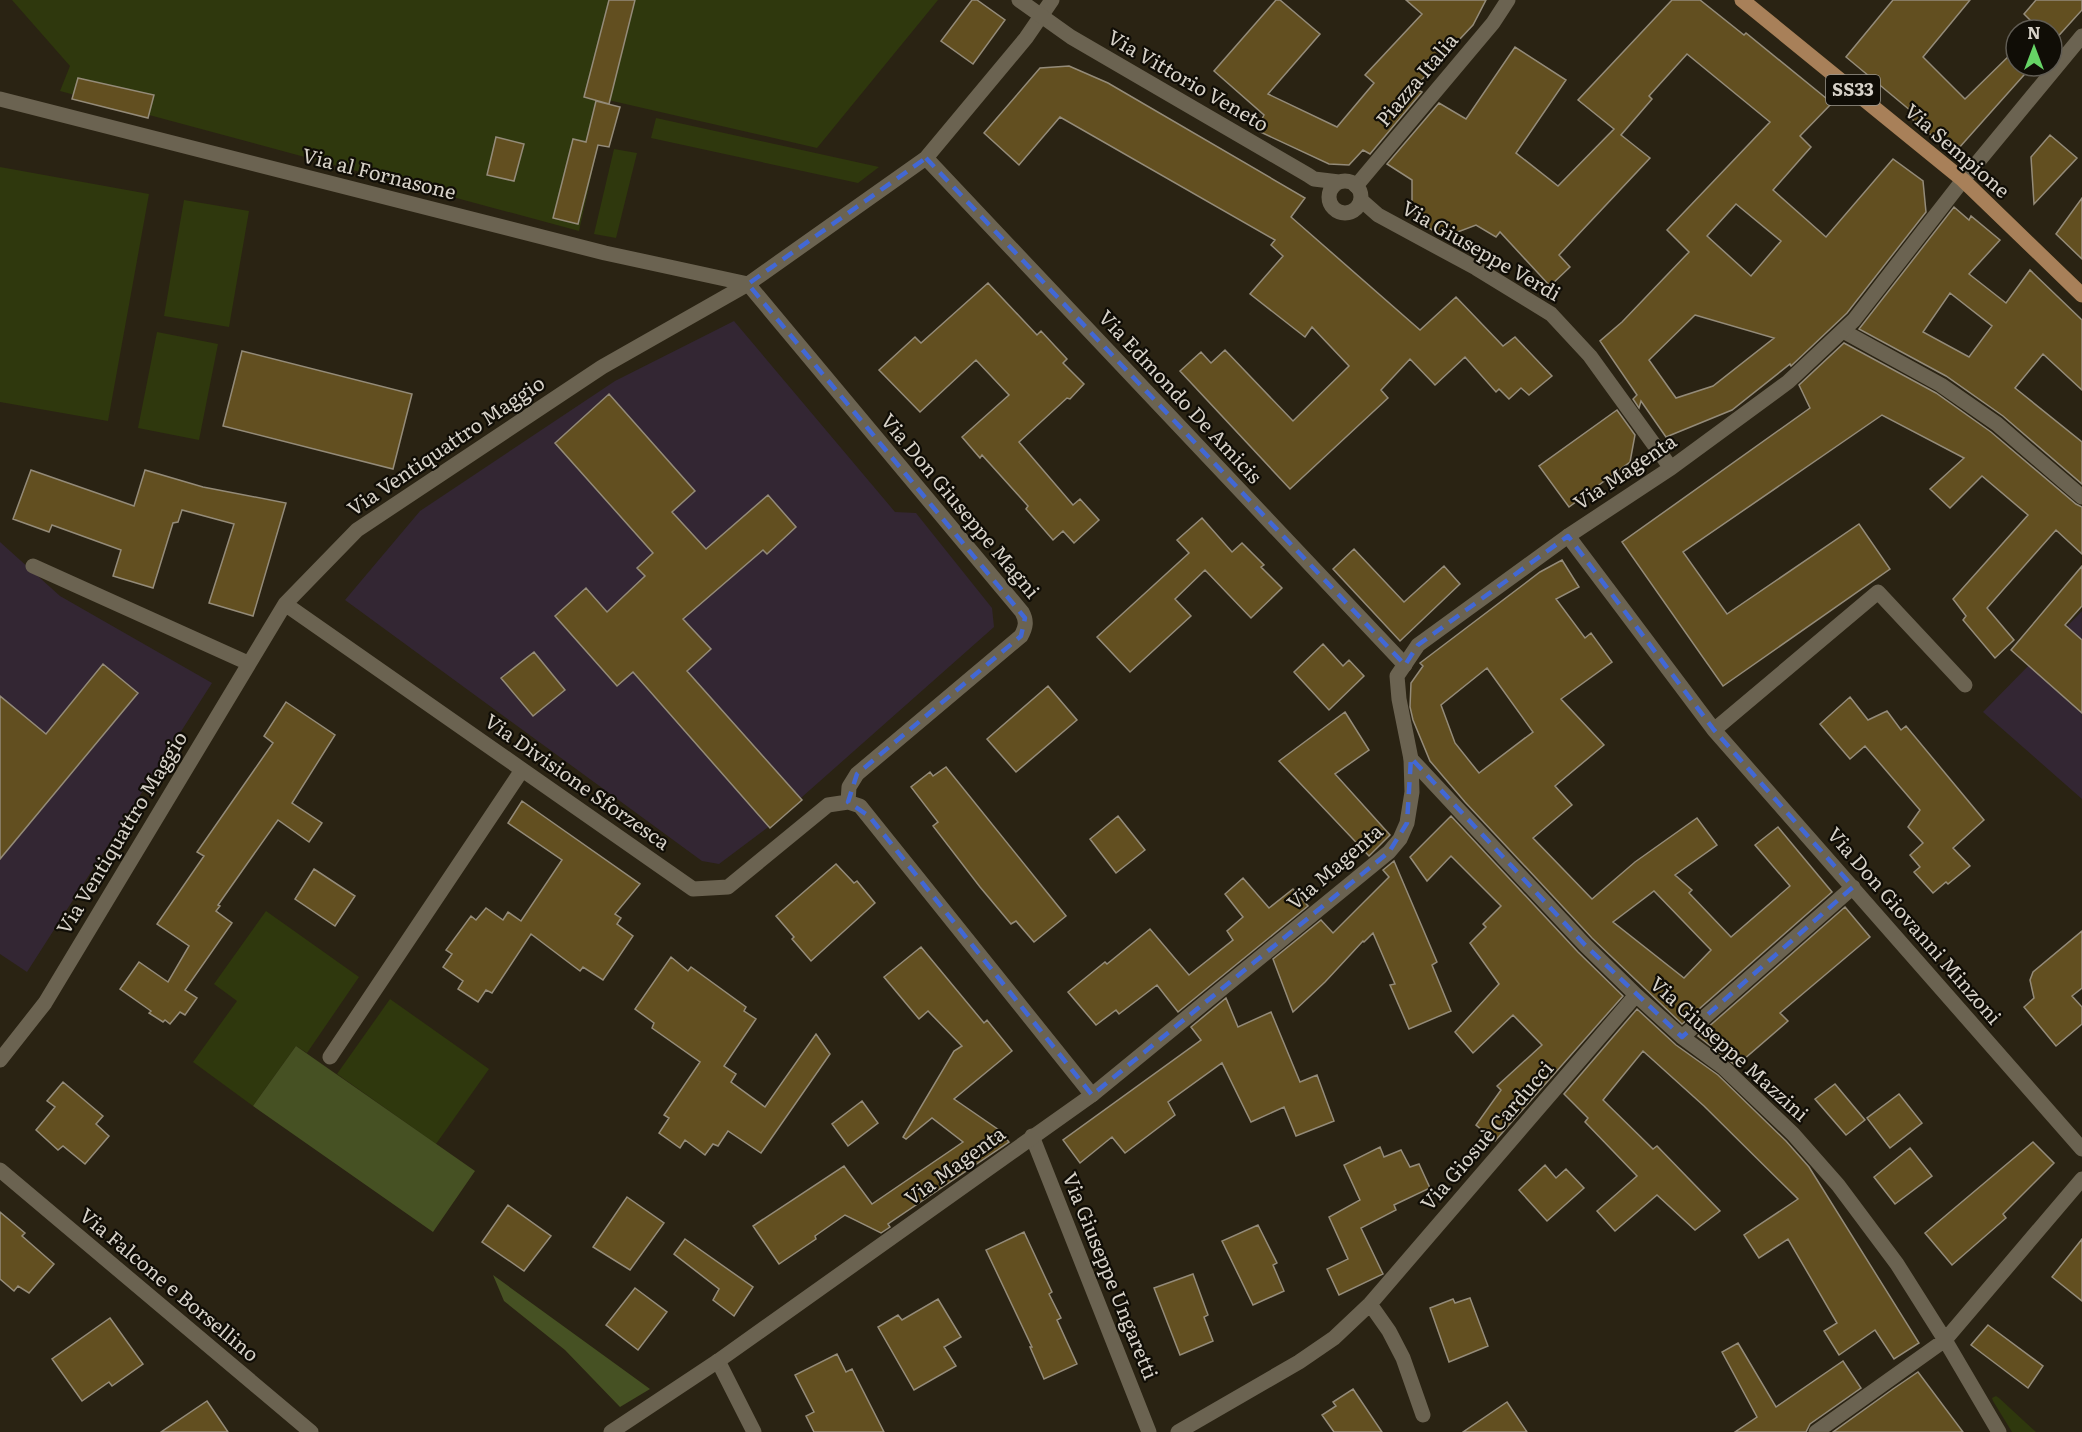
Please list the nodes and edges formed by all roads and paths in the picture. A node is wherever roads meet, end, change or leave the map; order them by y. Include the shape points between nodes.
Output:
1 (1019, 0) edge
2 (1052, 0) edge
3 (1508, 0) edge
4 (1742, 0) edge
5 (1041, 18) junction
6 (2082, 36) edge
7 (0, 99) edge
8 (926, 158) junction
9 (1314, 179) junction
10 (1963, 180) junction
11 (1339, 182) junction
12 (1330, 198) junction
13 (1356, 199) junction
14 (748, 284) junction
15 (2082, 295) edge
16 (1843, 331) junction
17 (1671, 468) junction
18 (2082, 497) edge
19 (1568, 536) junction
20 (33, 566) dead end
21 (285, 604) junction
22 (248, 663) junction
23 (1405, 665) junction
24 (1965, 685) dead end
25 (1714, 730) junction
26 (1411, 759) junction
27 (522, 770) junction
28 (848, 802) junction
29 (1853, 887) junction
30 (1636, 995) junction
31 (1682, 1037) junction
32 (330, 1057) dead end
33 (0, 1060) edge
34 (1092, 1095) junction
35 (1032, 1136) junction
36 (2082, 1149) edge
37 (0, 1170) edge
38 (2082, 1179) edge
39 (1370, 1304) junction
40 (1945, 1340) junction
41 (718, 1361) junction
42 (1423, 1415) dead end
43 (311, 1432) edge
44 (611, 1432) edge
45 (754, 1432) edge
46 (1149, 1432) edge
47 (1178, 1432) edge
48 (1816, 1432) edge
49 (1999, 1432) edge

1 - 5 street, Via Vittorio Veneto
2 - 5 street, Via Ventiquattro Maggio
3 - 13 street, Piazza Italia
4 - 10 main road, Via Sempione / SS33
5 - 8 street, Via Ventiquattro Maggio
5 - 9 street, Via Vittorio Veneto
6 - 10 street, Via Magenta
7 - 14 street, Via al Fornasone via 605,254
8 - 14 street, Via Ventiquattro Maggio
8 - 23 street, Via Edmondo De Amicis
9 - 11 street, Via Vittorio Veneto
9 - 12 street, Via Vittorio Veneto
10 - 15 main road, Via Sempione / SS33
10 - 16 street, Via Magenta
11 - 12 street
11 - 13 street via 1348,181
12 - 13 street via 1342,212
13 - 17 street, Via Giuseppe Verdi via 1551,314 1590,356
14 - 21 street, Via Ventiquattro Maggio via 602,367 357,530
14 - 28 street, Via Don Giuseppe Magni via 1025,618 1021,636 857,774 849,787
16 - 17 street, Via Magenta via 1788,382
16 - 18 street via 1950,391 1997,424
17 - 19 street, Via Magenta
19 - 23 street, Via Magenta via 1418,645
19 - 25 street, Via Don Giovanni Minzoni
20 - 22 street
21 - 22 street, Via Ventiquattro Maggio
21 - 27 street, Via Divisione Sforzesca
22 - 33 street, Via Ventiquattro Maggio via 45,1003
23 - 26 street, Via Magenta via 1397,676
24 - 25 street via 1878,592
25 - 29 street, Via Don Giovanni Minzoni
26 - 30 street, Via Giuseppe Mazzini
26 - 34 street, Via Magenta via 1412,792 1407,823 1389,852
27 - 28 street, Via Divisione Sforzesca via 693,889 728,887 822,809
27 - 32 street
28 - 34 street via 860,806
29 - 31 street
29 - 36 street, Via Don Giovanni Minzoni
30 - 31 street, Via Giuseppe Mazzini
30 - 39 street, Via Giosuè Carducci
31 - 40 street, Via Giuseppe Mazzini via 1724,1068 1793,1134 1838,1185 1897,1264
34 - 35 street, Via Magenta
35 - 41 street, Via Magenta
35 - 46 street, Via Giuseppe Ungaretti
37 - 43 street, Via Falcone e Borsellino
38 - 40 street
39 - 42 street via 1403,1358
39 - 47 street, Via Giosuè Carducci via 1334,1338 1299,1362
40 - 48 street
40 - 49 street, Via Giuseppe Mazzini
41 - 44 street, Via Magenta
41 - 45 street

